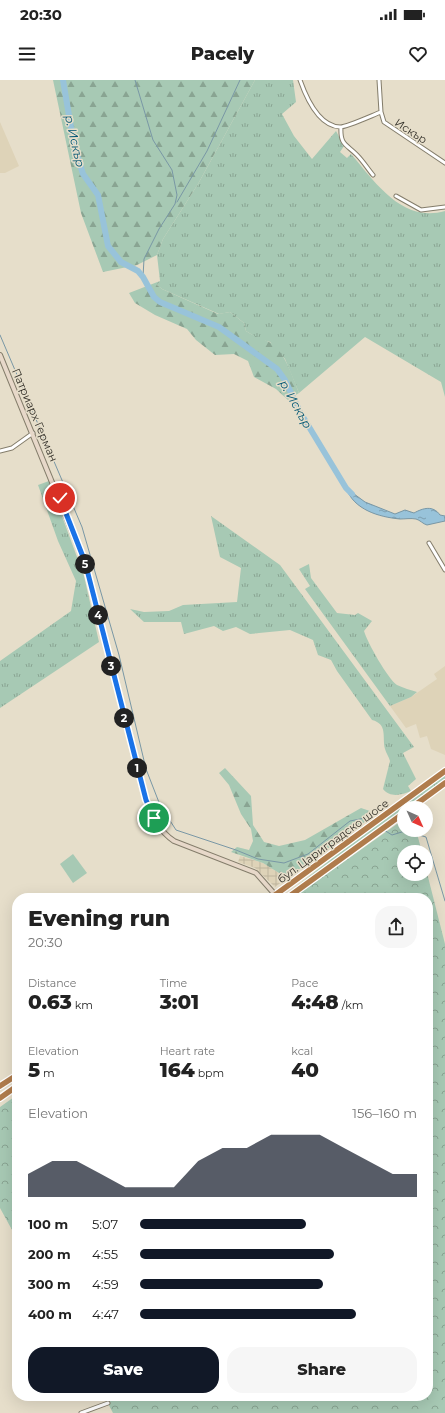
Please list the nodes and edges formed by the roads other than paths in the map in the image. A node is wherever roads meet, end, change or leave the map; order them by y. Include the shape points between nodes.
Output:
1 (300, 80) edge
2 (379, 80) edge
3 (381, 112) junction
4 (341, 127) junction
5 (445, 163) edge
6 (373, 175) dead end
7 (396, 196) dead end
8 (445, 207) edge
9 (0, 355) edge
10 (33, 433) junction
11 (0, 451) edge
12 (429, 543) dead end
13 (445, 570) edge
14 (445, 771) edge
15 (445, 783) edge
16 (421, 801) edge
17 (397, 818) edge
18 (272, 893) edge
19 (280, 893) edge
20 (294, 893) edge
21 (12, 1078) edge
22 (0, 1086) edge
23 (12, 1090) edge
24 (0, 1098) edge
25 (108, 1403) dead end
26 (81, 1413) edge

1 - 4 street via 309,103 324,121
2 - 3 street, Искър
3 - 4 street
3 - 5 street, Искър via 384,122 389,127
4 - 6 street via 343,142
7 - 8 street via 421,210
9 - 10 street, Патриарх Герман
10 - 11 street via 12,448
10 - 18 street, Патриарх Герман via 85,562 146,800 154,818 164,833 174,841 256,873
12 - 13 street
14 - 19 highway, бул. Цариградско шосе
15 - 16 highway
17 - 20 highway, бул. Цариградско шосе
21 - 22 highway
23 - 24 highway
25 - 26 street

